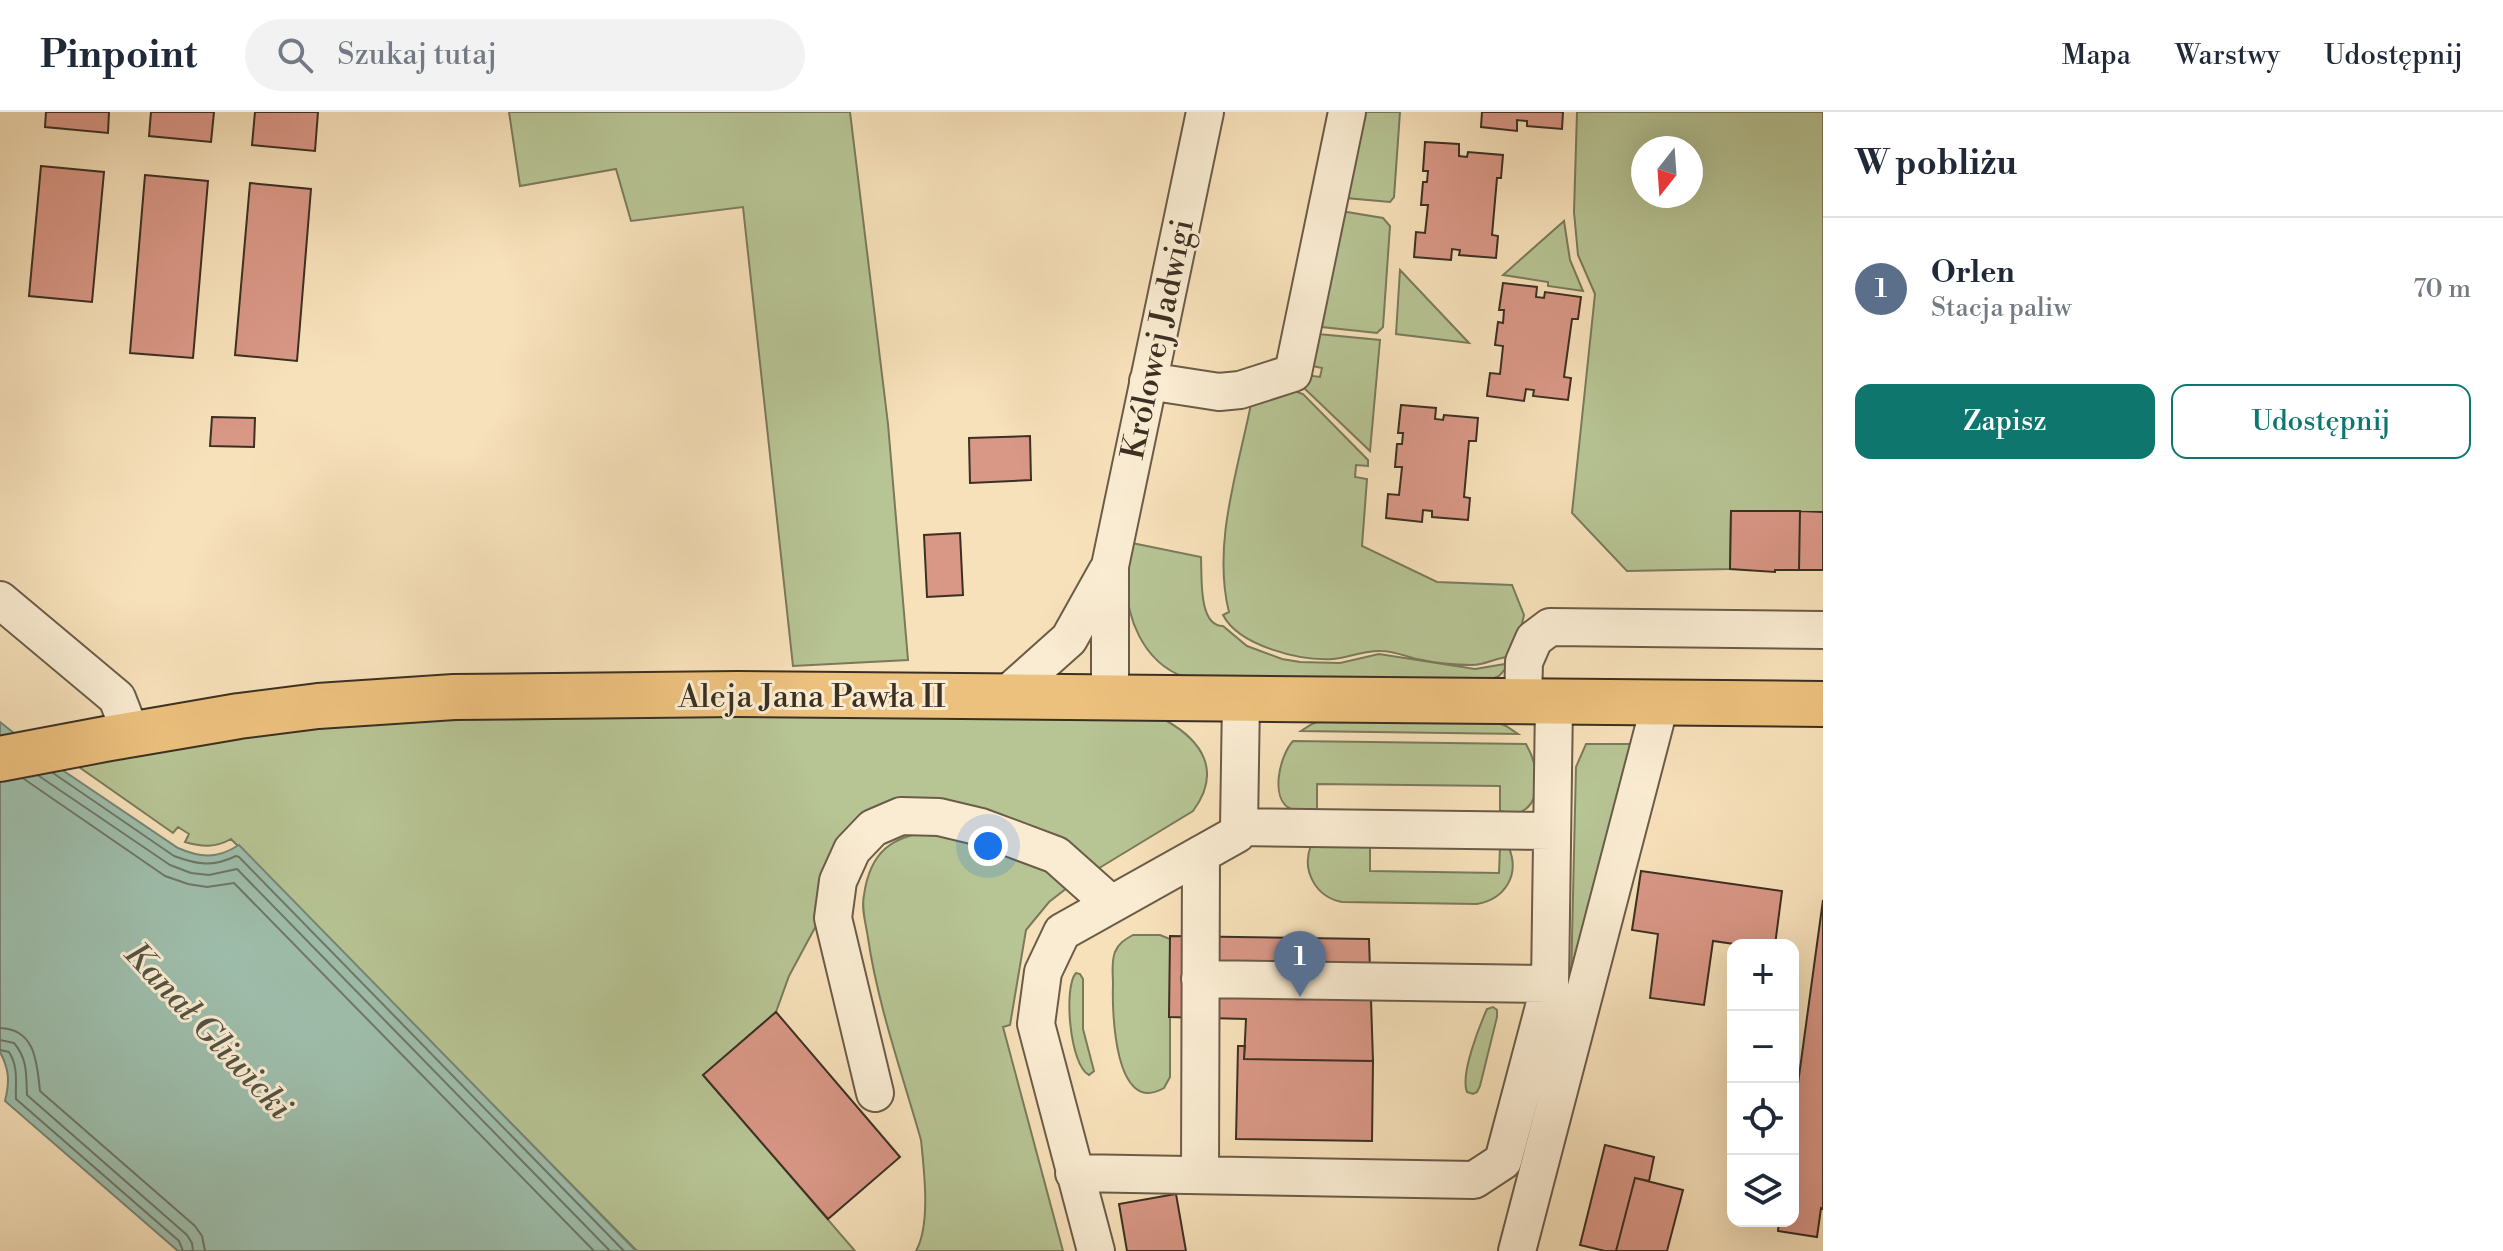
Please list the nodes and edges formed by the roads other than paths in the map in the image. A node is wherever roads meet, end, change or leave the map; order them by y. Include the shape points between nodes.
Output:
1 (1205, 112) edge
2 (1347, 112) edge
3 (1148, 381) junction
4 (1110, 566) junction
5 (0, 600) edge
6 (1823, 630) edge
7 (1004, 697) junction
8 (1110, 697) junction
9 (1241, 700) junction
10 (1538, 703) junction
11 (1660, 704) junction
12 (1823, 704) edge
13 (118, 736) junction
14 (0, 759) edge
15 (1239, 827) junction
16 (1552, 831) junction
17 (1201, 854) junction
18 (1111, 904) junction
19 (1200, 979) junction
20 (1550, 984) junction
21 (875, 1093) dead end
22 (1074, 1173) junction
23 (1200, 1175) junction
24 (1096, 1251) edge
25 (1517, 1251) edge

1 - 3 street, Królowej Jadwigi
2 - 3 street via 1293,373 1219,392
3 - 4 street, Królowej Jadwigi
4 - 7 street, Królowej Jadwigi via 1069,639
4 - 8 street, Królowej Jadwigi
5 - 13 street via 117,698
6 - 10 street via 1550,627 1534,639 1524,662
7 - 8 main road, Aleja Jana Pawła II
7 - 13 main road, Aleja Jana Pawła II via 454,697 318,706
8 - 9 main road, Aleja Jana Pawła II
9 - 10 main road, Aleja Jana Pawła II
9 - 15 street
10 - 11 main road, Aleja Jana Pawła II
10 - 16 street
11 - 12 main road, Aleja Jana Pawła II
11 - 25 street
13 - 14 main road, Aleja Jana Pawła II
15 - 16 street
15 - 17 street via 1237,834
16 - 20 street
17 - 18 street
17 - 19 street
18 - 21 street via 1056,855 981,827 939,817 901,816 873,828 852,850 838,881 833,918
18 - 22 street via 1062,932 1043,972 1036,1024
19 - 20 street
19 - 23 street
20 - 23 street via 1503,1161 1474,1180
22 - 23 street
22 - 24 street

